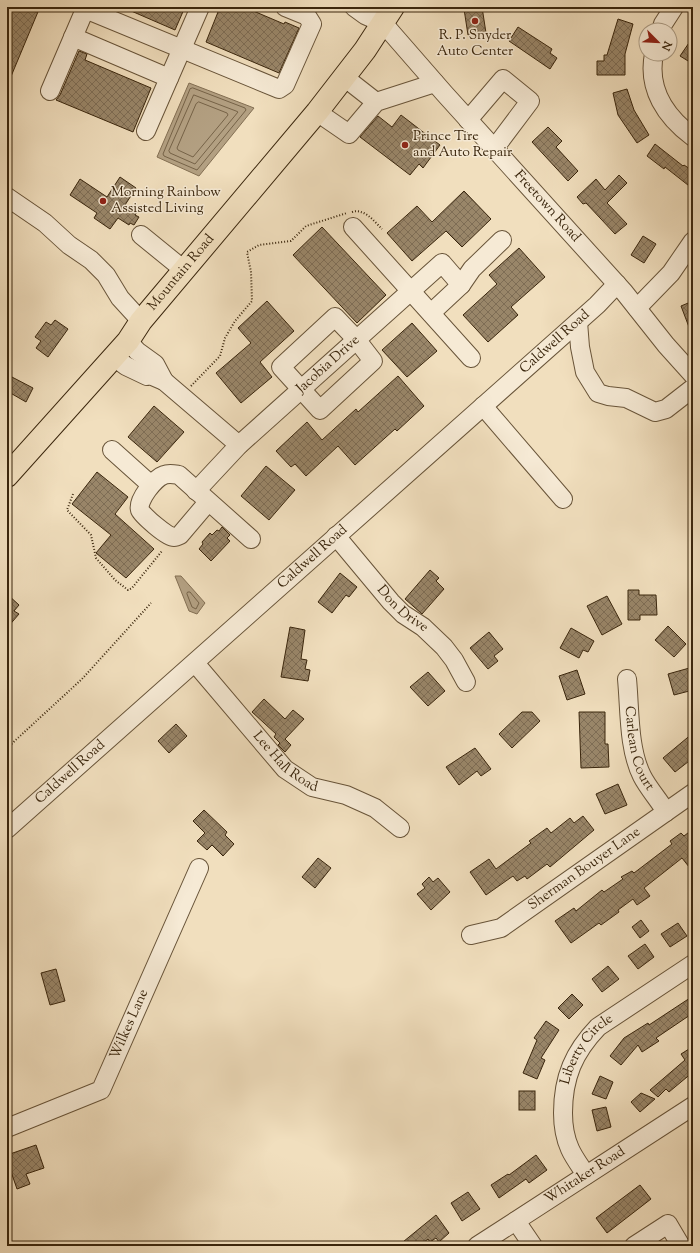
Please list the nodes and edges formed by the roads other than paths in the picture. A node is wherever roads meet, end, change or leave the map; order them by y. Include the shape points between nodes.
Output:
1 (200, 7) edge
2 (285, 7) edge
3 (354, 7) edge
4 (674, 7) edge
5 (85, 8) edge
6 (383, 12) edge
7 (664, 22) edge
8 (73, 37) junction
9 (182, 48) junction
10 (652, 62) edge
11 (344, 77) junction
12 (169, 78) junction
13 (435, 83) junction
14 (50, 91) dead end
15 (376, 102) junction
16 (317, 112) junction
17 (468, 120) junction
18 (146, 131) dead end
19 (693, 137) edge
20 (494, 149) junction
21 (7, 197) edge
22 (352, 227) dead end
23 (141, 235) dead end
24 (502, 240) dead end
25 (693, 241) edge
26 (184, 270) junction
27 (617, 284) junction
28 (462, 285) junction
29 (411, 291) junction
30 (637, 308) junction
31 (431, 313) junction
32 (141, 321) junction
33 (578, 322) junction
34 (356, 339) junction
35 (128, 341) junction
36 (114, 357) junction
37 (471, 358) dead end
38 (693, 375) edge
39 (164, 381) junction
40 (693, 388) edge
41 (301, 390) junction
42 (483, 406) junction
43 (239, 445) junction
44 (112, 450) dead end
45 (7, 476) edge
46 (151, 485) junction
47 (202, 496) junction
48 (563, 499) dead end
49 (336, 536) junction
50 (251, 539) dead end
51 (195, 663) junction
52 (628, 679) dead end
53 (466, 682) dead end
54 (693, 793) edge
55 (666, 812) junction
56 (400, 828) dead end
57 (7, 829) edge
58 (200, 868) dead end
59 (471, 935) dead end
60 (693, 964) edge
61 (693, 1106) edge
62 (7, 1128) edge
63 (586, 1175) junction
64 (516, 1220) junction
65 (477, 1246) edge
66 (533, 1246) edge
67 (634, 1246) edge
68 (681, 1246) edge

1 - 9 street
2 - 9 street via 306,16 312,24 285,85 279,89
3 - 6 street via 365,15
4 - 7 street
5 - 8 street
5 - 9 street
6 - 11 main road, Mountain Road
6 - 13 street, Freetown Road
8 - 12 street
8 - 14 street
9 - 12 street
10 - 19 street via 653,80 668,115
11 - 15 street
11 - 16 main road, Mountain Road
12 - 18 street
13 - 15 street
13 - 17 street, Freetown Road
15 - 16 street via 349,134
16 - 26 main road, Mountain Road
17 - 20 street, Freetown Road
17 - 20 street via 503,79 530,101
20 - 27 street, Freetown Road
21 - 32 street via 91,260 106,275 120,298
22 - 29 street
23 - 26 street
24 - 28 street via 472,269
25 - 30 street via 671,273
26 - 32 main road, Mountain Road
27 - 30 street, Freetown Road
27 - 33 street, Caldwell Road
28 - 29 street, Jacobia Drive via 442,263
28 - 31 street
29 - 31 street
29 - 34 street, Jacobia Drive
30 - 38 street, Freetown Road
31 - 37 street
32 - 35 main road, Mountain Road
33 - 40 street via 585,372 598,393 626,398 655,412 666,409
33 - 42 street, Caldwell Road
34 - 41 street, Jacobia Drive
34 - 41 street via 373,361 368,366 320,410
34 - 41 street via 335,317 281,367
35 - 36 main road, Mountain Road
35 - 39 street via 155,364
36 - 39 street via 126,366
36 - 45 main road, Mountain Road
39 - 43 street
41 - 43 street, Jacobia Drive
42 - 48 street
42 - 49 street, Caldwell Road
43 - 47 street, Jacobia Drive
44 - 46 street
46 - 47 street, Jacobia Drive via 162,476 179,475
46 - 47 street, Jacobia Drive via 143,495 140,509 143,515 168,536 180,535
47 - 50 street
49 - 51 street, Caldwell Road
49 - 53 street, Don Drive via 395,606 444,647
51 - 56 street, Lee Hall Road via 285,769 312,787 346,795 375,808
51 - 57 street, Caldwell Road
52 - 55 street, Carlean Court via 635,756 642,776
54 - 55 street, Sherman Bouyer Lane
55 - 59 street, Sherman Bouyer Lane via 501,928
58 - 62 street, Wilkes Lane via 101,1090
60 - 63 street, Liberty Circle via 598,1026 576,1054 565,1085 563,1120 570,1148
61 - 63 street, Whitaker Road
63 - 64 street, Whitaker Road
64 - 65 street, Whitaker Road
64 - 66 street
67 - 68 street via 668,1224

